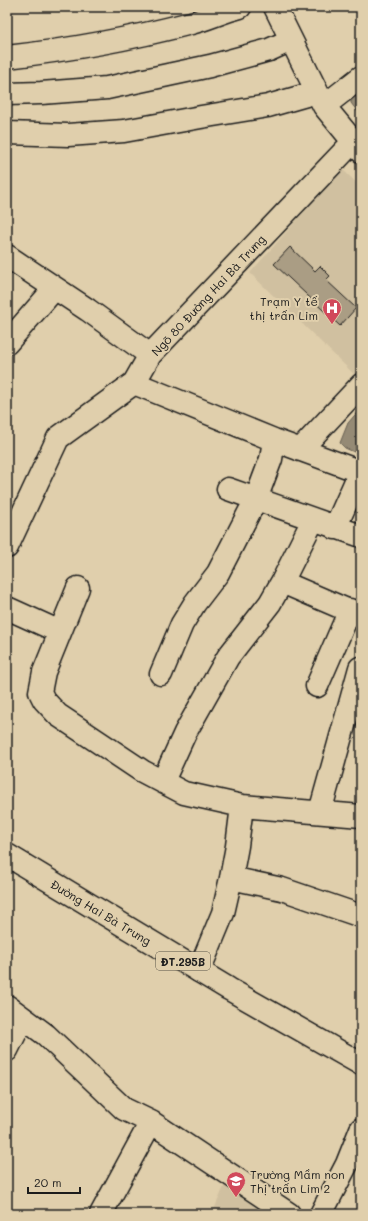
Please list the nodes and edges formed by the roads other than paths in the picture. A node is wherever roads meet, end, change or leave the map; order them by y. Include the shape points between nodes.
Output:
1 (240, 7) edge
2 (275, 7) edge
3 (291, 40) junction
4 (7, 57) edge
5 (361, 77) edge
6 (7, 94) edge
7 (320, 99) junction
8 (7, 133) edge
9 (357, 146) edge
10 (7, 256) edge
11 (55, 288) junction
12 (7, 344) edge
13 (150, 355) junction
14 (134, 383) junction
15 (361, 385) edge
16 (274, 440) junction
17 (300, 450) junction
18 (360, 472) edge
19 (228, 489) dead end
20 (256, 499) junction
21 (313, 520) junction
22 (335, 528) junction
23 (361, 536) edge
24 (7, 547) edge
25 (282, 582) junction
26 (78, 588) dead end
27 (7, 608) edge
28 (355, 613) edge
29 (60, 632) junction
30 (360, 668) dead end
31 (161, 674) dead end
32 (317, 686) dead end
33 (162, 781) junction
34 (242, 806) junction
35 (320, 812) junction
36 (361, 816) edge
37 (7, 855) edge
38 (231, 878) junction
39 (361, 916) edge
40 (199, 971) junction
41 (15, 1012) edge
42 (7, 1050) edge
43 (361, 1064) edge
44 (151, 1122) junction
45 (361, 1130) edge
46 (101, 1214) edge
47 (289, 1214) edge
48 (321, 1214) edge

1 - 4 street via 193,23 134,37 59,51
2 - 3 street
3 - 6 street via 269,50 210,66 107,88
3 - 7 street
5 - 7 street
7 - 8 street via 124,131 68,136
7 - 9 street
9 - 13 street, Ngõ 80 Đường Hai Bà Trưng
10 - 11 street
11 - 12 street
11 - 13 street
13 - 14 street, Ngõ 80 Đường Hai Bà Trưng
14 - 16 street
14 - 24 street, Ngõ 80 Đường Hai Bà Trưng via 58,438
15 - 17 street
16 - 17 street
16 - 20 street via 271,459
17 - 18 street
18 - 22 street
19 - 20 street
20 - 21 street
20 - 31 street via 218,573 182,624
21 - 22 street
21 - 25 street
22 - 23 street
25 - 28 street
25 - 33 street via 270,603 228,657 185,733
26 - 29 street
27 - 29 street
28 - 32 street
29 - 33 street via 44,672 40,692 44,700 58,715 142,771
30 - 35 street
33 - 34 street via 184,793
34 - 35 street
34 - 38 street
35 - 36 street
37 - 40 street, Đường Hai Bà Trưng / ĐT.295B
38 - 39 street via 282,889
38 - 40 street via 223,913
40 - 43 street, Đường Hai Bà Trưng / ĐT.295B
41 - 42 street
41 - 44 street via 46,1035 124,1109
44 - 46 street
44 - 47 street
45 - 48 street

